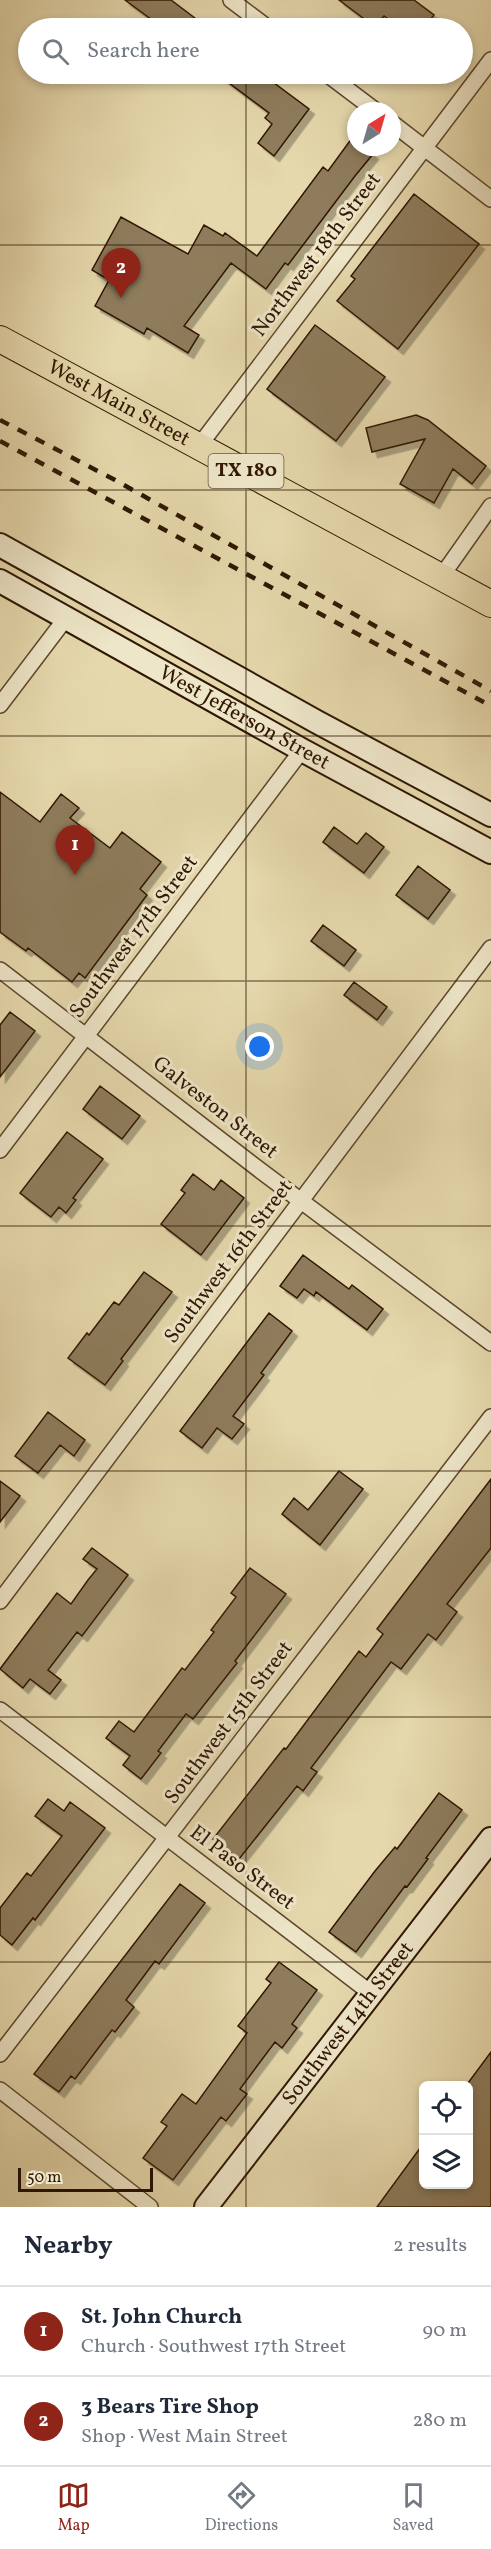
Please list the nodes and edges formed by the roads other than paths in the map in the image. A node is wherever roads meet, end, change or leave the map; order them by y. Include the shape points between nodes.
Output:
1 (231, 0) edge
2 (255, 18) edge
3 (491, 60) edge
4 (340, 84) edge
5 (364, 102) edge
6 (401, 130) edge
7 (425, 148) junction
8 (491, 199) edge
9 (0, 339) edge
10 (199, 446) junction
11 (491, 506) edge
12 (0, 545) edge
13 (441, 577) junction
14 (0, 581) edge
15 (491, 604) edge
16 (66, 618) junction
17 (0, 705) edge
18 (302, 750) junction
19 (491, 815) edge
20 (491, 852) edge
21 (491, 948) edge
22 (0, 970) edge
23 (86, 1035) junction
24 (0, 1150) edge
25 (302, 1201) junction
26 (491, 1343) edge
27 (491, 1417) edge
28 (0, 1601) edge
29 (0, 1710) edge
30 (168, 1838) junction
31 (491, 1839) edge
32 (372, 1994) junction
33 (0, 2054) edge
34 (0, 2090) edge
35 (150, 2207) edge
36 (206, 2207) edge

1 - 2 street
3 - 7 street, Northwest 18th Street
4 - 5 street
6 - 7 street
7 - 8 street
7 - 10 street, Northwest 18th Street
9 - 10 main road, West Main Street / TX 180
10 - 13 main road, West Main Street / TX 180
11 - 13 street
12 - 19 main road, West Jefferson Street
13 - 15 main road, West Main Street / TX 180
14 - 16 main road, West Jefferson Street
16 - 17 street
16 - 18 main road, West Jefferson Street
18 - 20 main road, West Jefferson Street
18 - 23 street, Southwest 17th Street
21 - 25 street, Southwest 16th Street
22 - 23 street, Galveston Street
23 - 24 street, Southwest 17th Street
23 - 25 street, Galveston Street
25 - 26 street, Galveston Street
25 - 28 street, Southwest 16th Street
27 - 30 street, Southwest 15th Street
29 - 30 street, El Paso Street
30 - 32 street, El Paso Street
30 - 33 street, Southwest 15th Street
31 - 32 main road, Southwest 14th Street
32 - 36 main road, Southwest 14th Street
34 - 35 street

